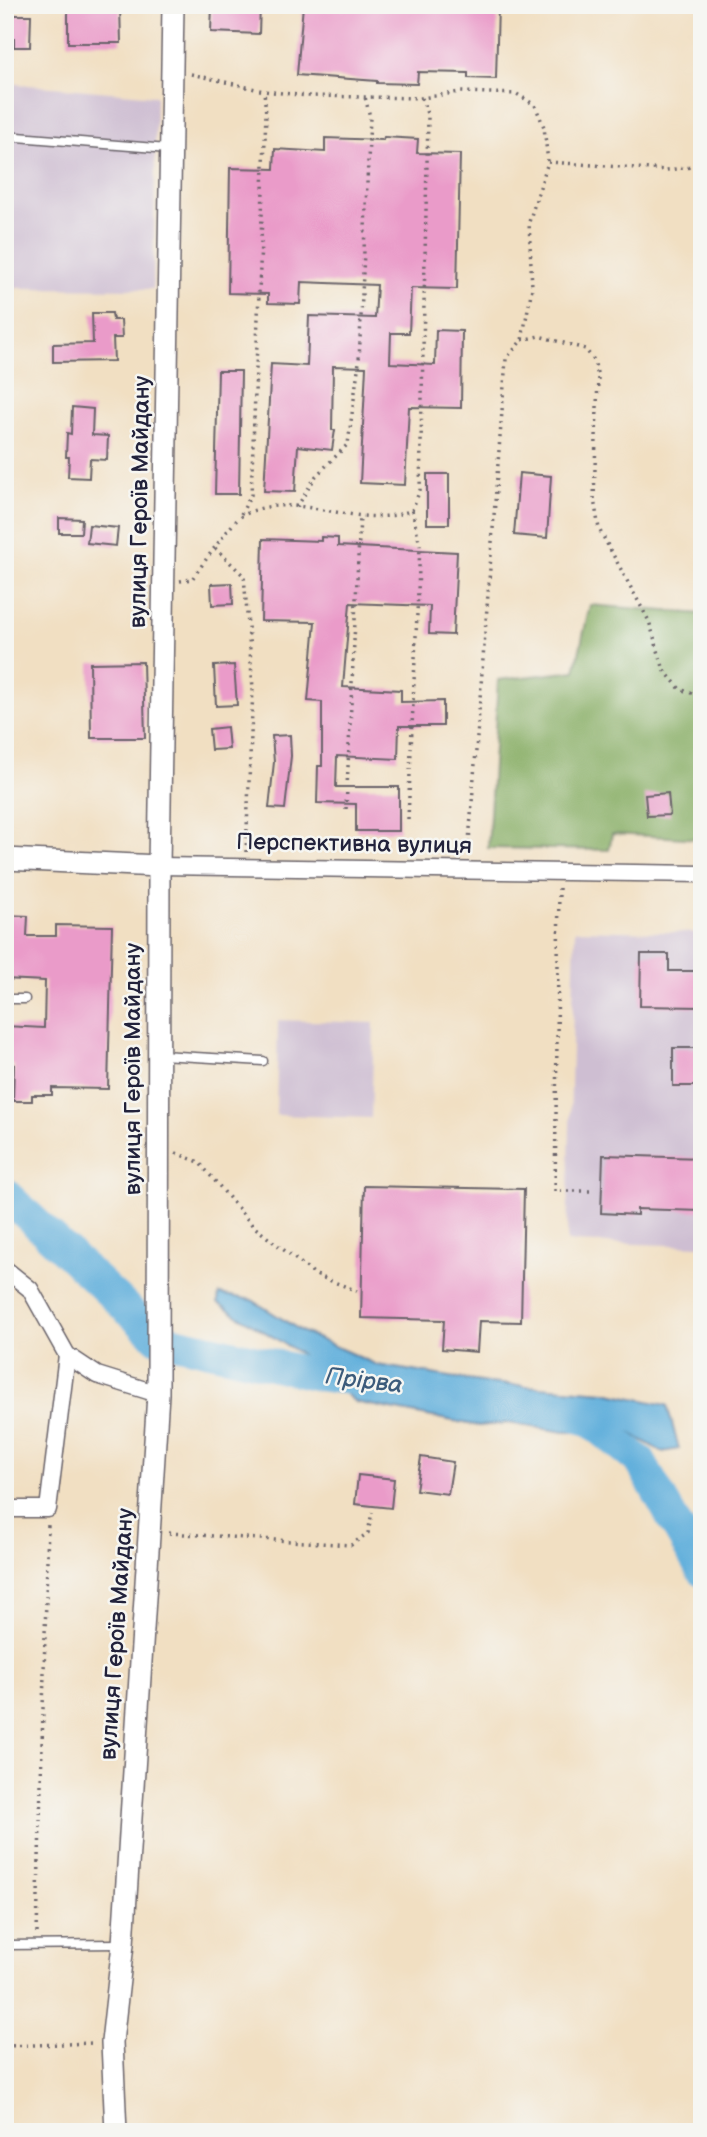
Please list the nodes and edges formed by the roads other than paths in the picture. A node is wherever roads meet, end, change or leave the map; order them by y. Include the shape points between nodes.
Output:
1 (173, 5) edge
2 (5, 136) edge
3 (171, 149) junction
4 (5, 859) edge
5 (159, 866) junction
6 (702, 874) edge
7 (5, 999) edge
8 (25, 999) dead end
9 (158, 1055) junction
10 (263, 1061) dead end
11 (5, 1269) edge
12 (67, 1355) junction
13 (158, 1394) junction
14 (5, 1509) edge
15 (123, 1944) junction
16 (5, 1945) edge
17 (116, 2132) edge

1 - 3 street, вулиця Героїв Майдану
2 - 3 lane
3 - 5 street, вулиця Героїв Майдану
4 - 5 street, Перспективна вулиця
5 - 6 street, Перспективна вулиця
5 - 9 street, вулиця Героїв Майдану
7 - 8 lane
9 - 10 lane
9 - 13 street, вулиця Героїв Майдану
11 - 12 street via 30,1289
12 - 13 street via 97,1376
12 - 14 street via 48,1509
13 - 15 street, вулиця Героїв Майдану
15 - 16 lane
15 - 17 street, вулиця Героїв Майдану via 112,2042

